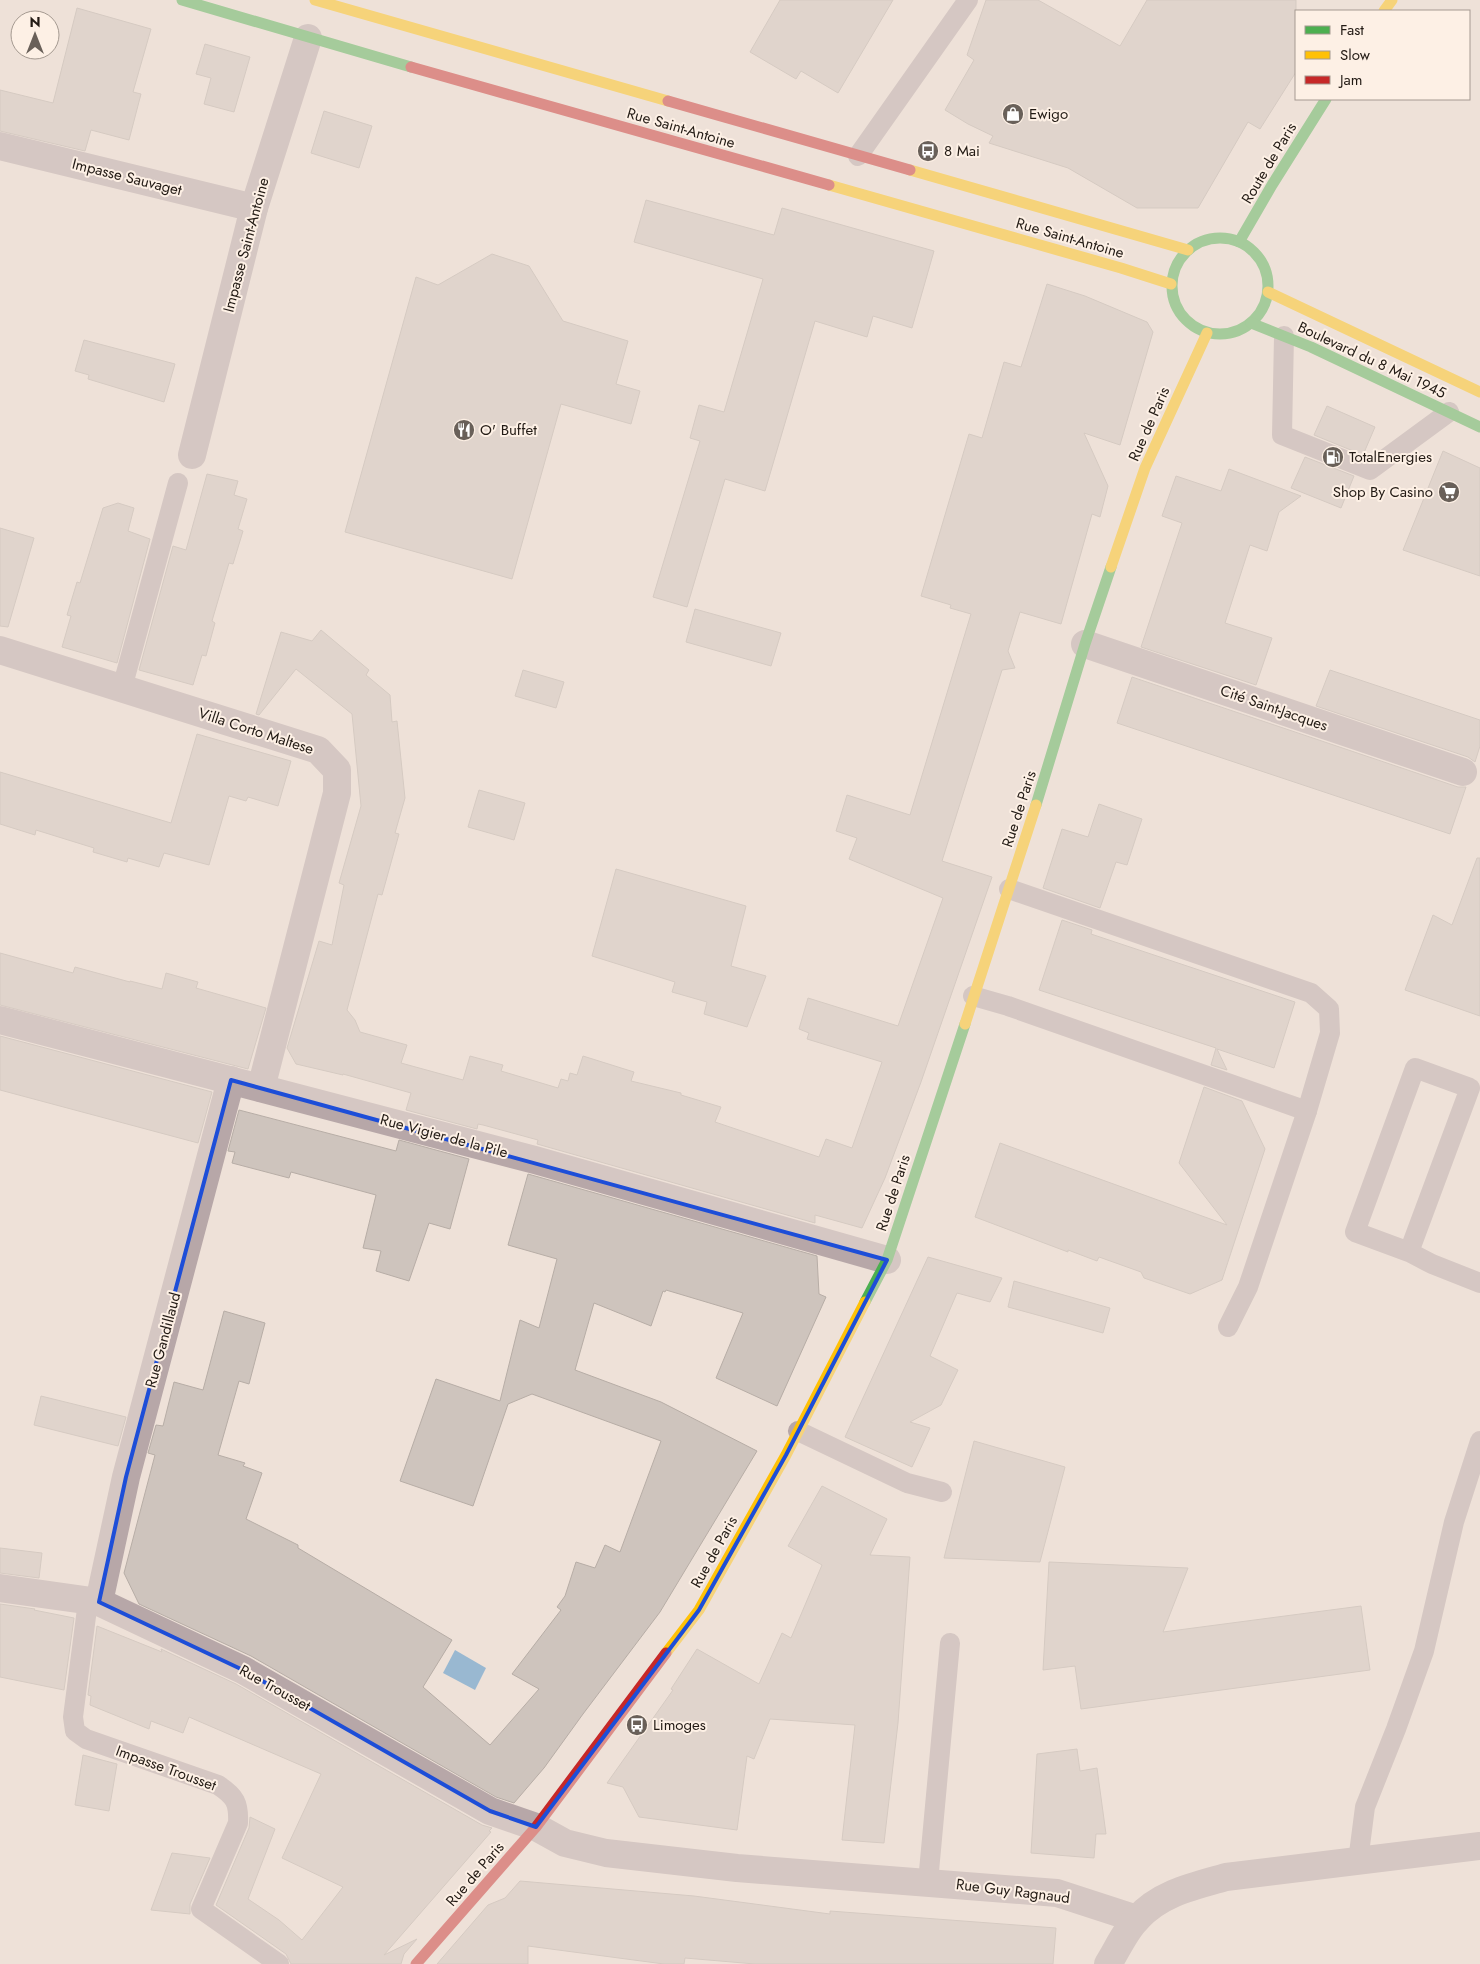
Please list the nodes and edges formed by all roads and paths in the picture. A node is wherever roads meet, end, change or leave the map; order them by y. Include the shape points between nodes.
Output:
1 (182, 0) edge
2 (315, 0) edge
3 (968, 0) edge
4 (308, 38) junction
5 (1325, 100) edge
6 (0, 146) edge
7 (858, 156) junction
8 (254, 208) junction
9 (1239, 242) junction
10 (1188, 250) junction
11 (1171, 284) junction
12 (1268, 292) junction
13 (1251, 323) junction
14 (1207, 333) junction
15 (1284, 336) junction
16 (1480, 392) edge
17 (1449, 412) junction
18 (1480, 426) edge
19 (192, 455) dead end
20 (178, 483) dead end
21 (1085, 644) junction
22 (0, 650) edge
23 (122, 688) junction
24 (1463, 772) dead end
25 (1009, 889) junction
26 (973, 996) junction
27 (0, 1020) edge
28 (232, 1080) junction
29 (261, 1088) junction
30 (1307, 1111) junction
31 (1409, 1252) junction
32 (887, 1260) junction
33 (1480, 1283) edge
34 (1228, 1327) dead end
35 (798, 1431) junction
36 (1480, 1440) edge
37 (942, 1492) dead end
38 (0, 1588) edge
39 (93, 1601) junction
40 (950, 1643) dead end
41 (536, 1827) junction
42 (1480, 1846) edge
43 (1358, 1861) junction
44 (928, 1882) junction
45 (1137, 1919) junction
46 (279, 1964) edge
47 (416, 1964) edge
48 (1108, 1964) edge

1 - 4 main road, Rue Saint-Antoine
2 - 7 main road, Rue Saint-Antoine
3 - 7 lane
4 - 8 street, Impasse Saint-Antoine
4 - 11 main road, Rue Saint-Antoine
5 - 9 main road, Route de Paris
6 - 8 street, Impasse Sauvaget
7 - 10 main road, Rue Saint-Antoine
8 - 19 street, Impasse Saint-Antoine
9 - 10 main road via 1212,238
9 - 12 main road via 1262,262
10 - 11 main road via 1179,260
11 - 14 main road via 1173,300 1180,315
12 - 13 main road via 1260,314
12 - 16 main road, Boulevard du 8 Mai 1945
13 - 14 main road via 1238,332 1223,335
13 - 15 main road, Boulevard du 8 Mai 1945
14 - 21 main road, Rue de Paris via 1145,468
15 - 17 main road, Boulevard du 8 Mai 1945
15 - 17 lane via 1282,435 1370,470
17 - 18 main road, Boulevard du 8 Mai 1945
20 - 23 lane
21 - 24 street, Cité Saint-Jacques
21 - 25 main road, Rue de Paris
22 - 23 street, Villa Corto Maltese
23 - 29 street, Villa Corto Maltese via 318,750 337,770 337,793
25 - 26 main road, Rue de Paris
25 - 30 lane via 1311,993 1329,1009 1330,1034
26 - 30 lane
26 - 32 main road, Rue de Paris
27 - 28 street, Rue Vigier de la Pile
28 - 29 street, Rue Vigier de la Pile
28 - 39 street, Rue Gandillaud
29 - 32 street, Rue Vigier de la Pile via 535,1160
30 - 34 lane via 1248,1287
31 - 31 lane via 1355,1232 1415,1068 1470,1088
31 - 33 lane
32 - 35 main road, Rue de Paris
35 - 37 lane via 906,1483
35 - 41 main road, Rue de Paris via 699,1610
36 - 43 lane via 1454,1522 1424,1651 1365,1807
38 - 39 street, Rue Trousset
39 - 41 street, Rue Trousset via 243,1670 490,1811
39 - 46 lane, Impasse Trousset via 73,1717 75,1731 86,1739 218,1785 232,1794 239,1809 238,1823 201,1909
40 - 44 lane
41 - 44 street, Rue Guy Ragnaud via 566,1843 606,1853 737,1868
41 - 47 main road, Rue de Paris
42 - 43 street
43 - 45 street via 1226,1878 1190,1886 1166,1896
44 - 45 street, Rue Guy Ragnaud via 1057,1893
45 - 48 street

